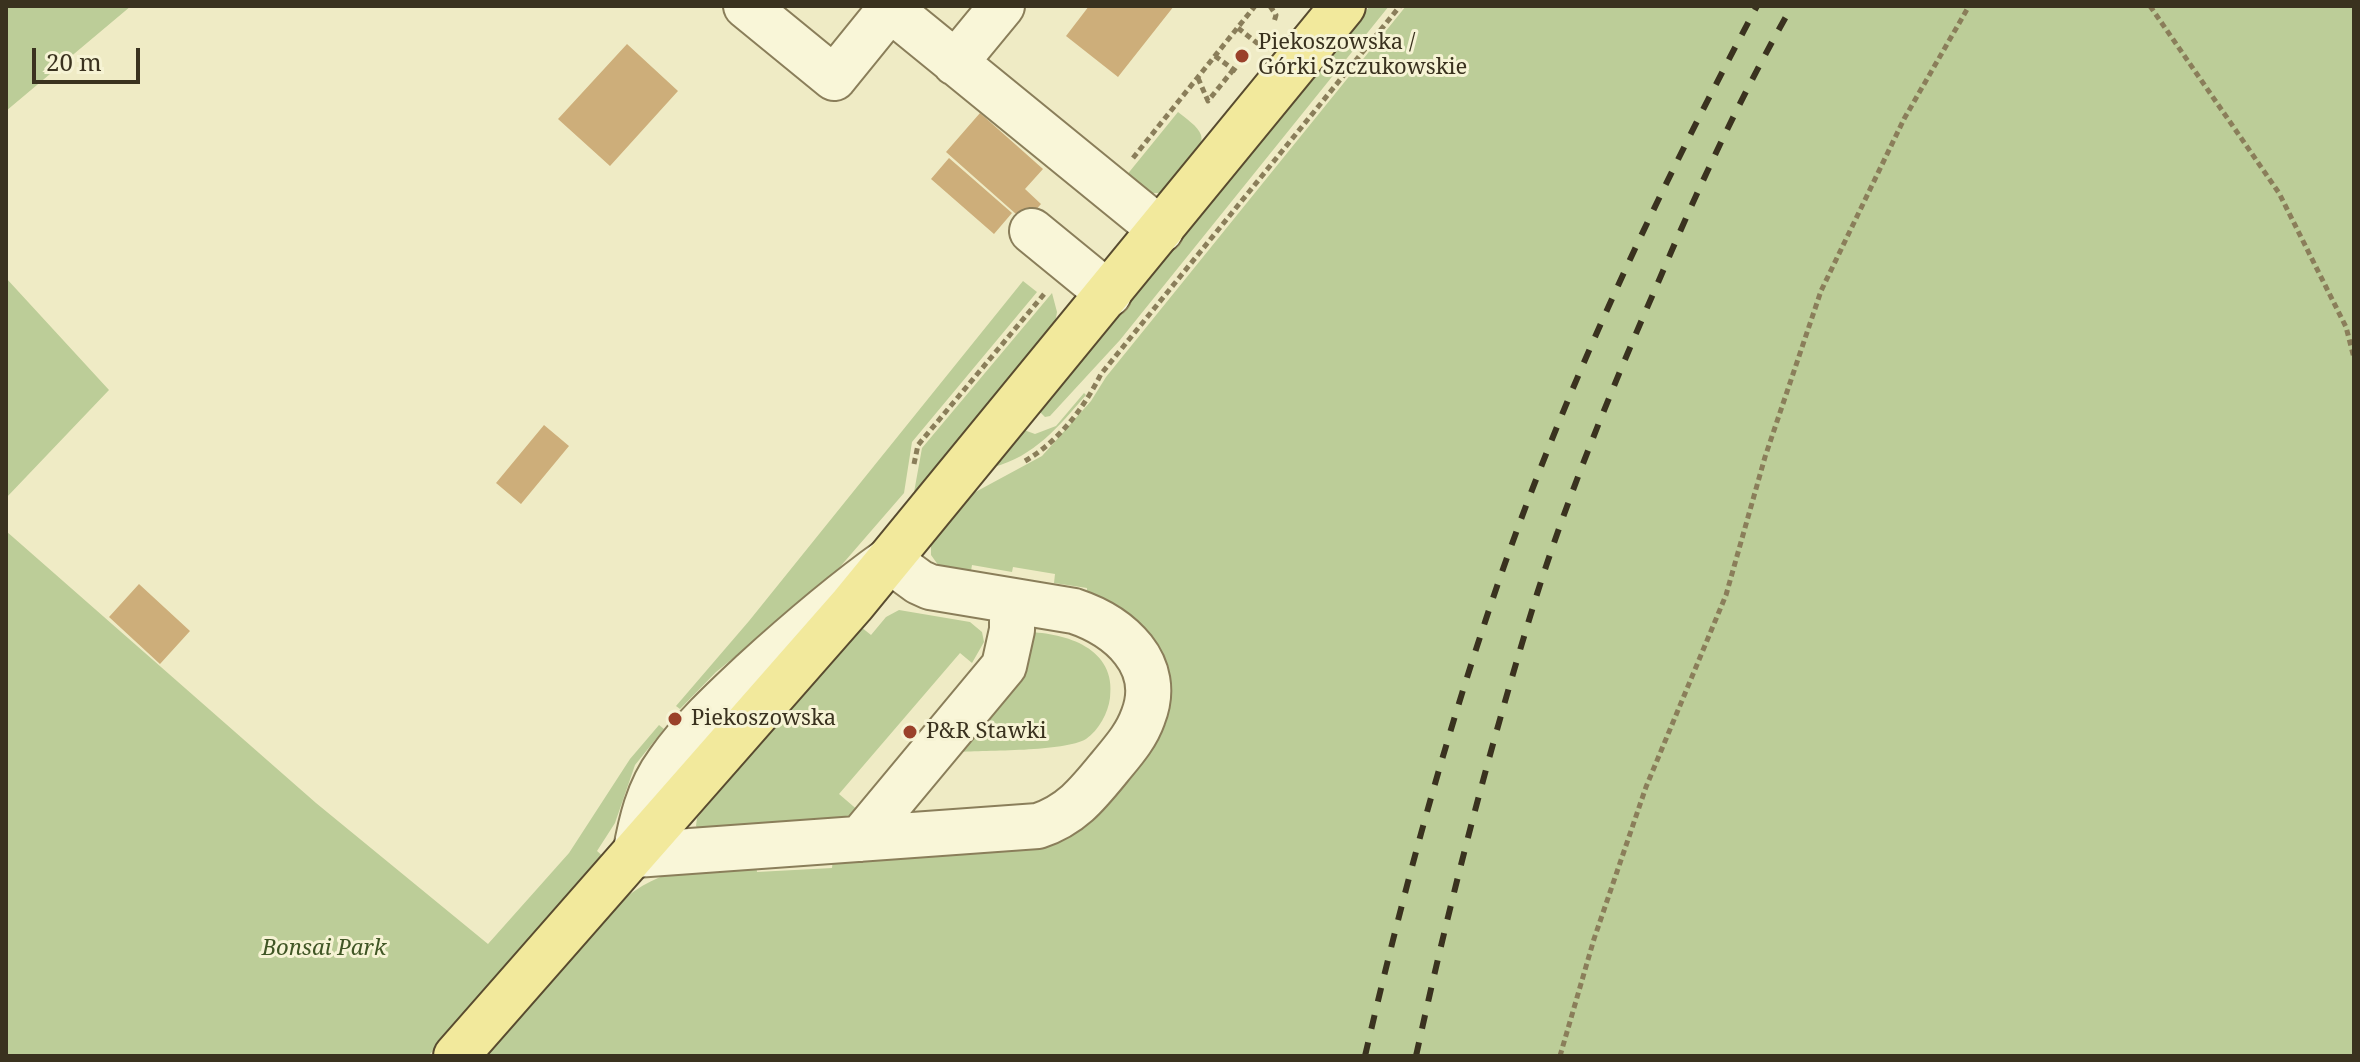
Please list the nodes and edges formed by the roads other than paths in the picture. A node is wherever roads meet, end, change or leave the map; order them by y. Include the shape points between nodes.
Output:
1 (746, 6) edge
2 (1002, 6) edge
3 (1343, 6) edge
4 (892, 7) edge
5 (955, 63) junction
6 (1161, 230) junction
7 (1048, 244) road end
8 (1109, 294) junction
9 (889, 560) junction
10 (1012, 601) junction
11 (860, 839) junction
12 (635, 855) junction
13 (456, 1056) edge

1 - 4 lane via 834,78
2 - 5 lane
3 - 6 main road
4 - 5 lane
5 - 6 lane
6 - 8 main road
7 - 8 lane
8 - 9 main road
9 - 10 lane via 930,587
9 - 12 main road
10 - 11 lane via 1004,666
10 - 11 lane via 1092,617 1128,642 1142,665 1148,696 1134,736 1080,804 1053,821
11 - 12 lane
12 - 13 main road

